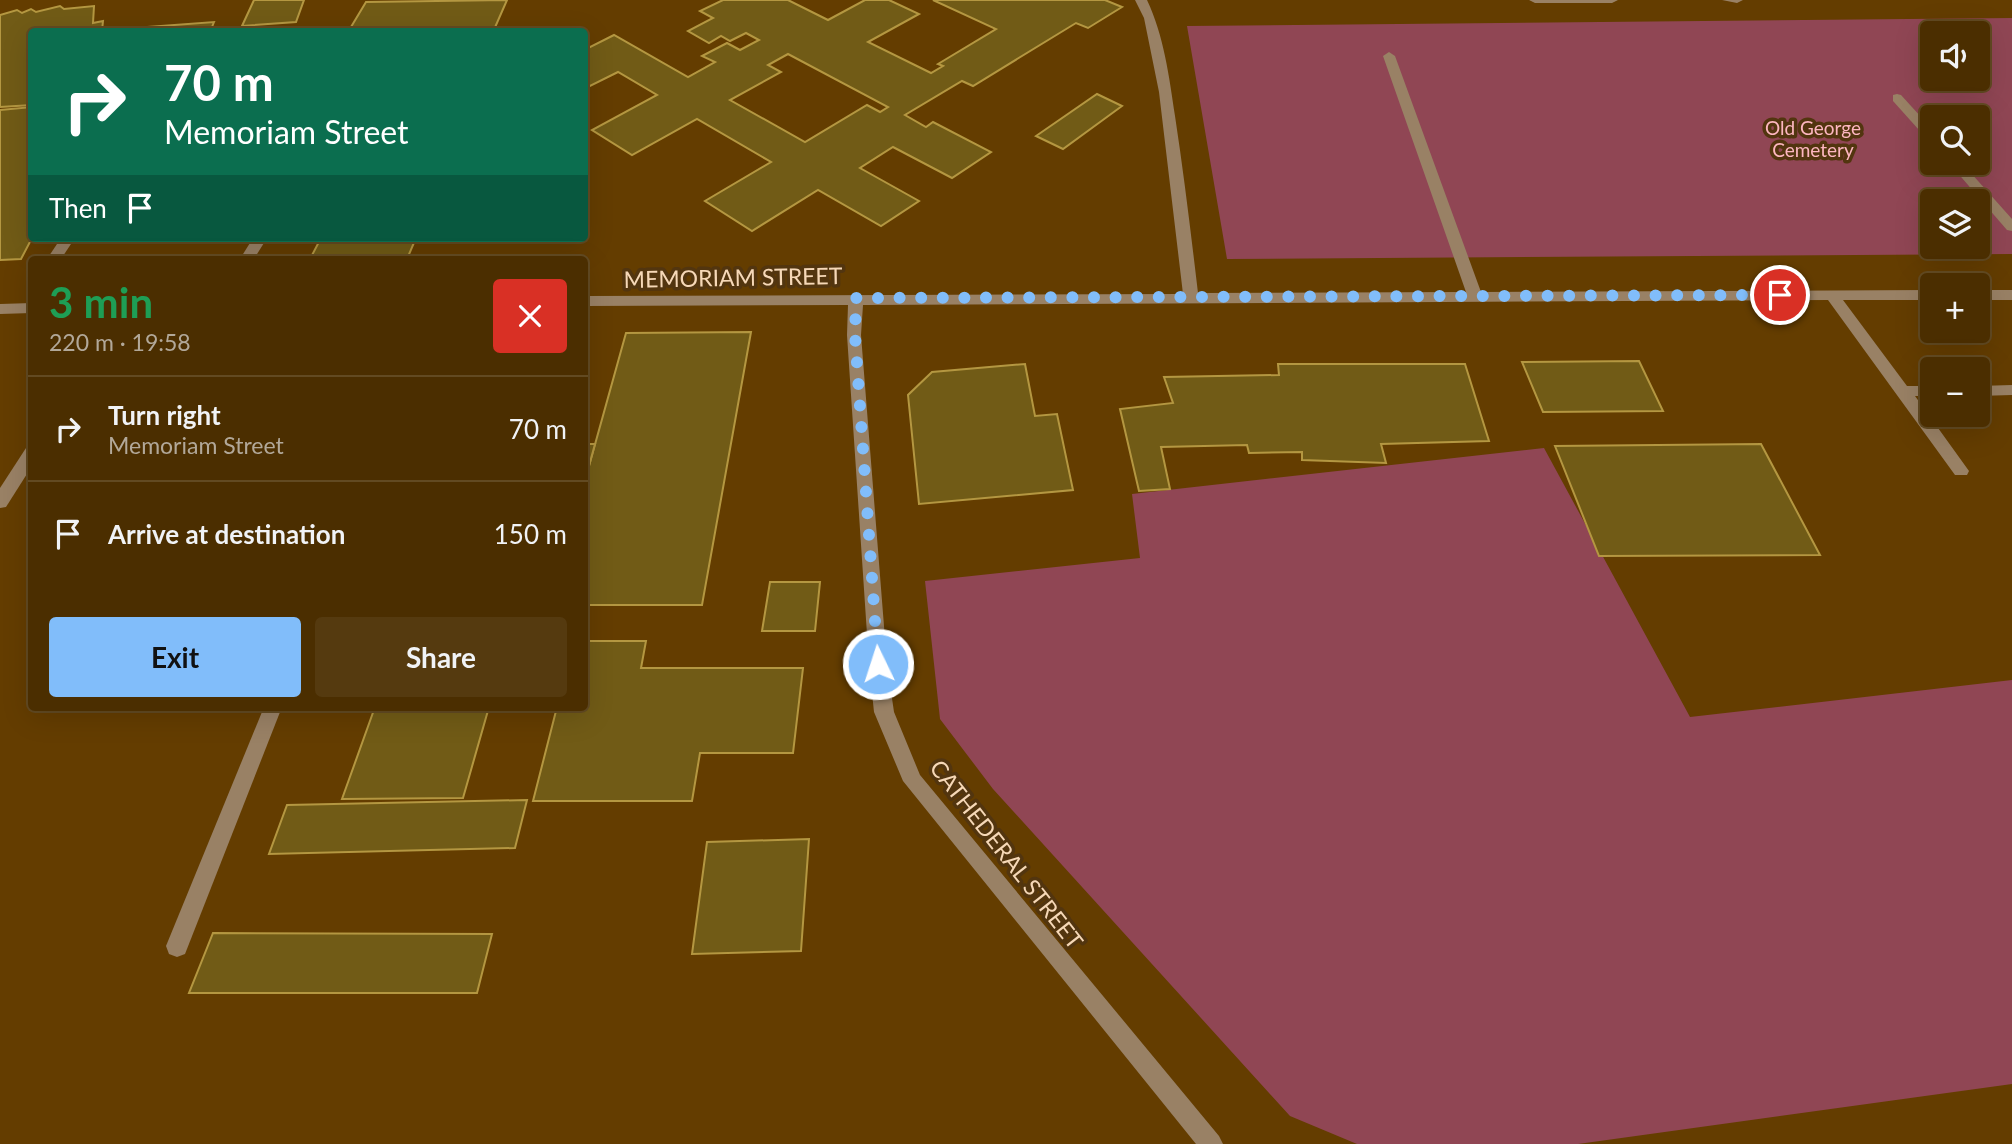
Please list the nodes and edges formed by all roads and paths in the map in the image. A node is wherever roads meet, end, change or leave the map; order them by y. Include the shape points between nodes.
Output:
1 (1141, 0) edge
2 (1535, 0) edge
3 (1590, 0) edge
4 (1612, 0) edge
5 (1728, 0) edge
6 (1737, 0) edge
7 (1390, 56) dead end
8 (1897, 97) dead end
9 (1920, 123) edge
10 (1966, 175) edge
11 (2012, 227) edge
12 (1832, 295) junction
13 (1920, 295) edge
14 (1990, 295) edge
15 (2012, 295) edge
16 (1475, 296) junction
17 (856, 298) junction
18 (1191, 298) junction
19 (588, 301) edge
20 (26, 308) edge
21 (0, 309) edge
22 (2012, 390) edge
23 (1902, 391) junction
24 (1920, 391) edge
25 (1990, 391) edge
26 (28, 458) edge
27 (1961, 471) dead end
28 (0, 502) edge
29 (271, 711) edge
30 (177, 946) dead end
31 (1211, 1144) edge

1 - 18 street via 1150,14 1166,103
2 - 3 street
3 - 4 street
5 - 6 street
7 - 16 street
8 - 9 street
10 - 11 street
12 - 13 street, MEMORIAM STREET
12 - 16 street, MEMORIAM STREET
12 - 23 street
14 - 15 street
16 - 18 street, MEMORIAM STREET
17 - 18 street, MEMORIAM STREET
17 - 19 street, MEMORIAM STREET
17 - 31 street, CATHEDERAL STREET via 855,349 884,712 913,781
20 - 21 street
22 - 25 street
23 - 24 street
23 - 27 street
26 - 28 street
29 - 30 street

